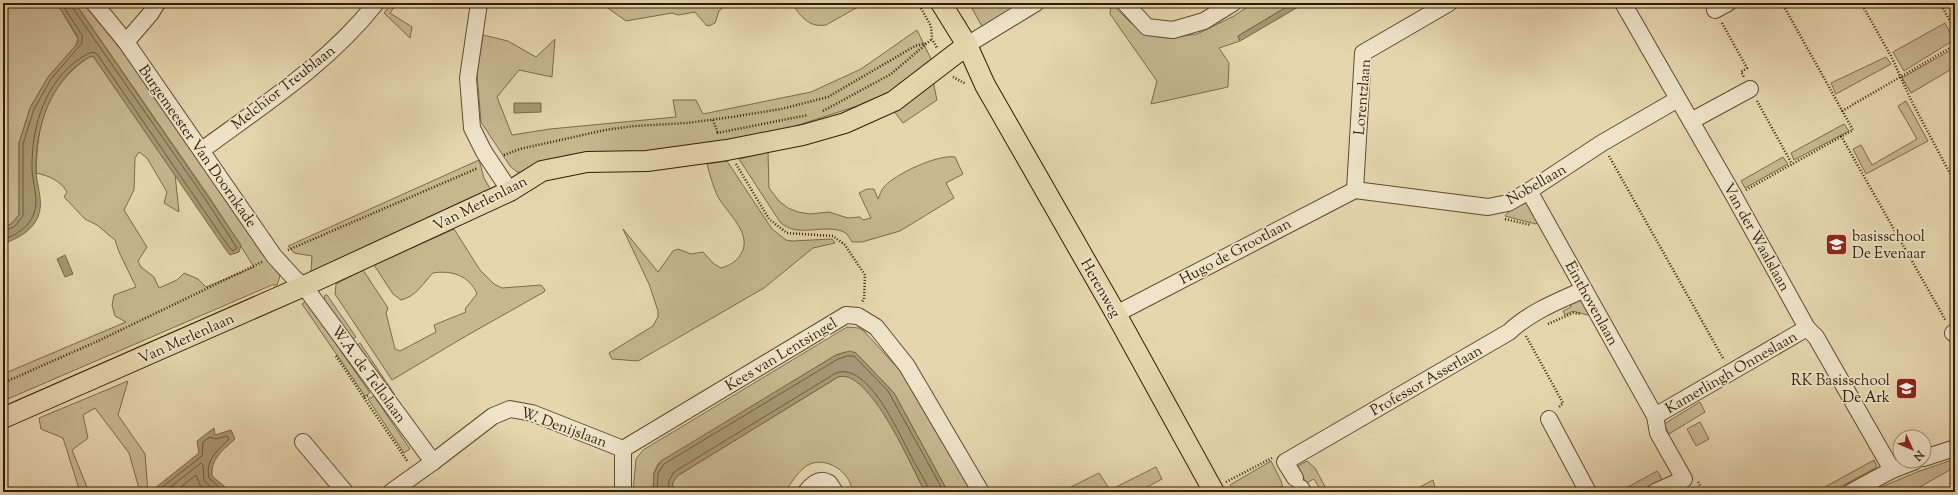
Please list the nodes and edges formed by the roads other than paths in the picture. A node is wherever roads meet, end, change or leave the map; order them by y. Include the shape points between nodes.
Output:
1 (94, 3) edge
2 (157, 3) edge
3 (376, 3) edge
4 (479, 3) edge
5 (940, 3) edge
6 (1036, 3) edge
7 (1124, 3) edge
8 (1233, 3) edge
9 (1449, 3) edge
10 (1623, 3) edge
11 (126, 42) junction
12 (968, 45) junction
13 (1750, 89) dead end
14 (1678, 99) junction
15 (1691, 121) junction
16 (202, 150) junction
17 (1355, 190) junction
18 (510, 191) junction
19 (1529, 191) junction
20 (304, 286) junction
21 (1583, 290) junction
22 (1116, 314) junction
23 (1807, 328) junction
24 (1655, 416) junction
25 (3, 418) edge
26 (1549, 419) road end
27 (303, 442) dead end
28 (1955, 448) edge
29 (623, 449) junction
30 (1932, 455) edge
31 (433, 462) junction
32 (1892, 470) joint
33 (1299, 486) edge
34 (1218, 488) edge
35 (345, 492) edge
36 (391, 492) edge
37 (623, 492) edge
38 (806, 492) edge
39 (835, 492) edge
40 (981, 492) edge
41 (1588, 492) edge
42 (1655, 492) edge
43 (1851, 492) edge

1 - 11 street, Burgemeester Van Doornkade
2 - 11 street
3 - 16 street, Melchior Treublaan via 366,17 318,64
4 - 18 street via 468,78 472,128 484,152
5 - 12 main road, Herenweg
6 - 12 street
7 - 8 street via 1147,27 1173,30 1204,21
9 - 17 street, Lorentzlaan via 1363,53
10 - 14 street, Van der Waalslaan
11 - 16 street, Burgemeester Van Doornkade
12 - 18 main road, Van Merlenlaan via 894,100 845,123 803,135 727,150 647,161 587,162 542,170
12 - 22 main road, Herenweg via 985,85
13 - 15 street
14 - 15 street, Van der Waalslaan
14 - 19 street, Nobellaan via 1602,143
15 - 23 street, Van der Waalslaan
16 - 20 street, Burgemeester Van Doornkade via 274,256 294,279
17 - 19 street, Nobellaan via 1488,207 1508,202
17 - 22 street, Hugo de Grootlaan
18 - 20 main road, Van Merlenlaan
19 - 21 street, Einthovenlaan via 1552,228
20 - 25 main road, Van Merlenlaan
20 - 31 street, W.A. de Tellolaan
21 - 24 street, Einthovenlaan
21 - 33 street, Professor Asserlaan via 1530,316 1509,332 1285,462
22 - 34 main road, Herenweg
23 - 24 street, Kamerlingh Onneslaan
23 - 32 street, Van der Waalslaan via 1816,336
24 - 42 street, Einthovenlaan via 1658,433 1684,479
26 - 41 street
27 - 35 street
28 - 30 street
29 - 31 street, W. Denijslaan via 532,413 510,408 493,416
29 - 37 street, W. Denijslaan
29 - 40 street, Kees van Lentsingel via 846,315 858,316 876,326 907,366
31 - 36 street, W. Denijslaan
32 - 43 street
38 - 39 street via 813,484 822,480 829,483

